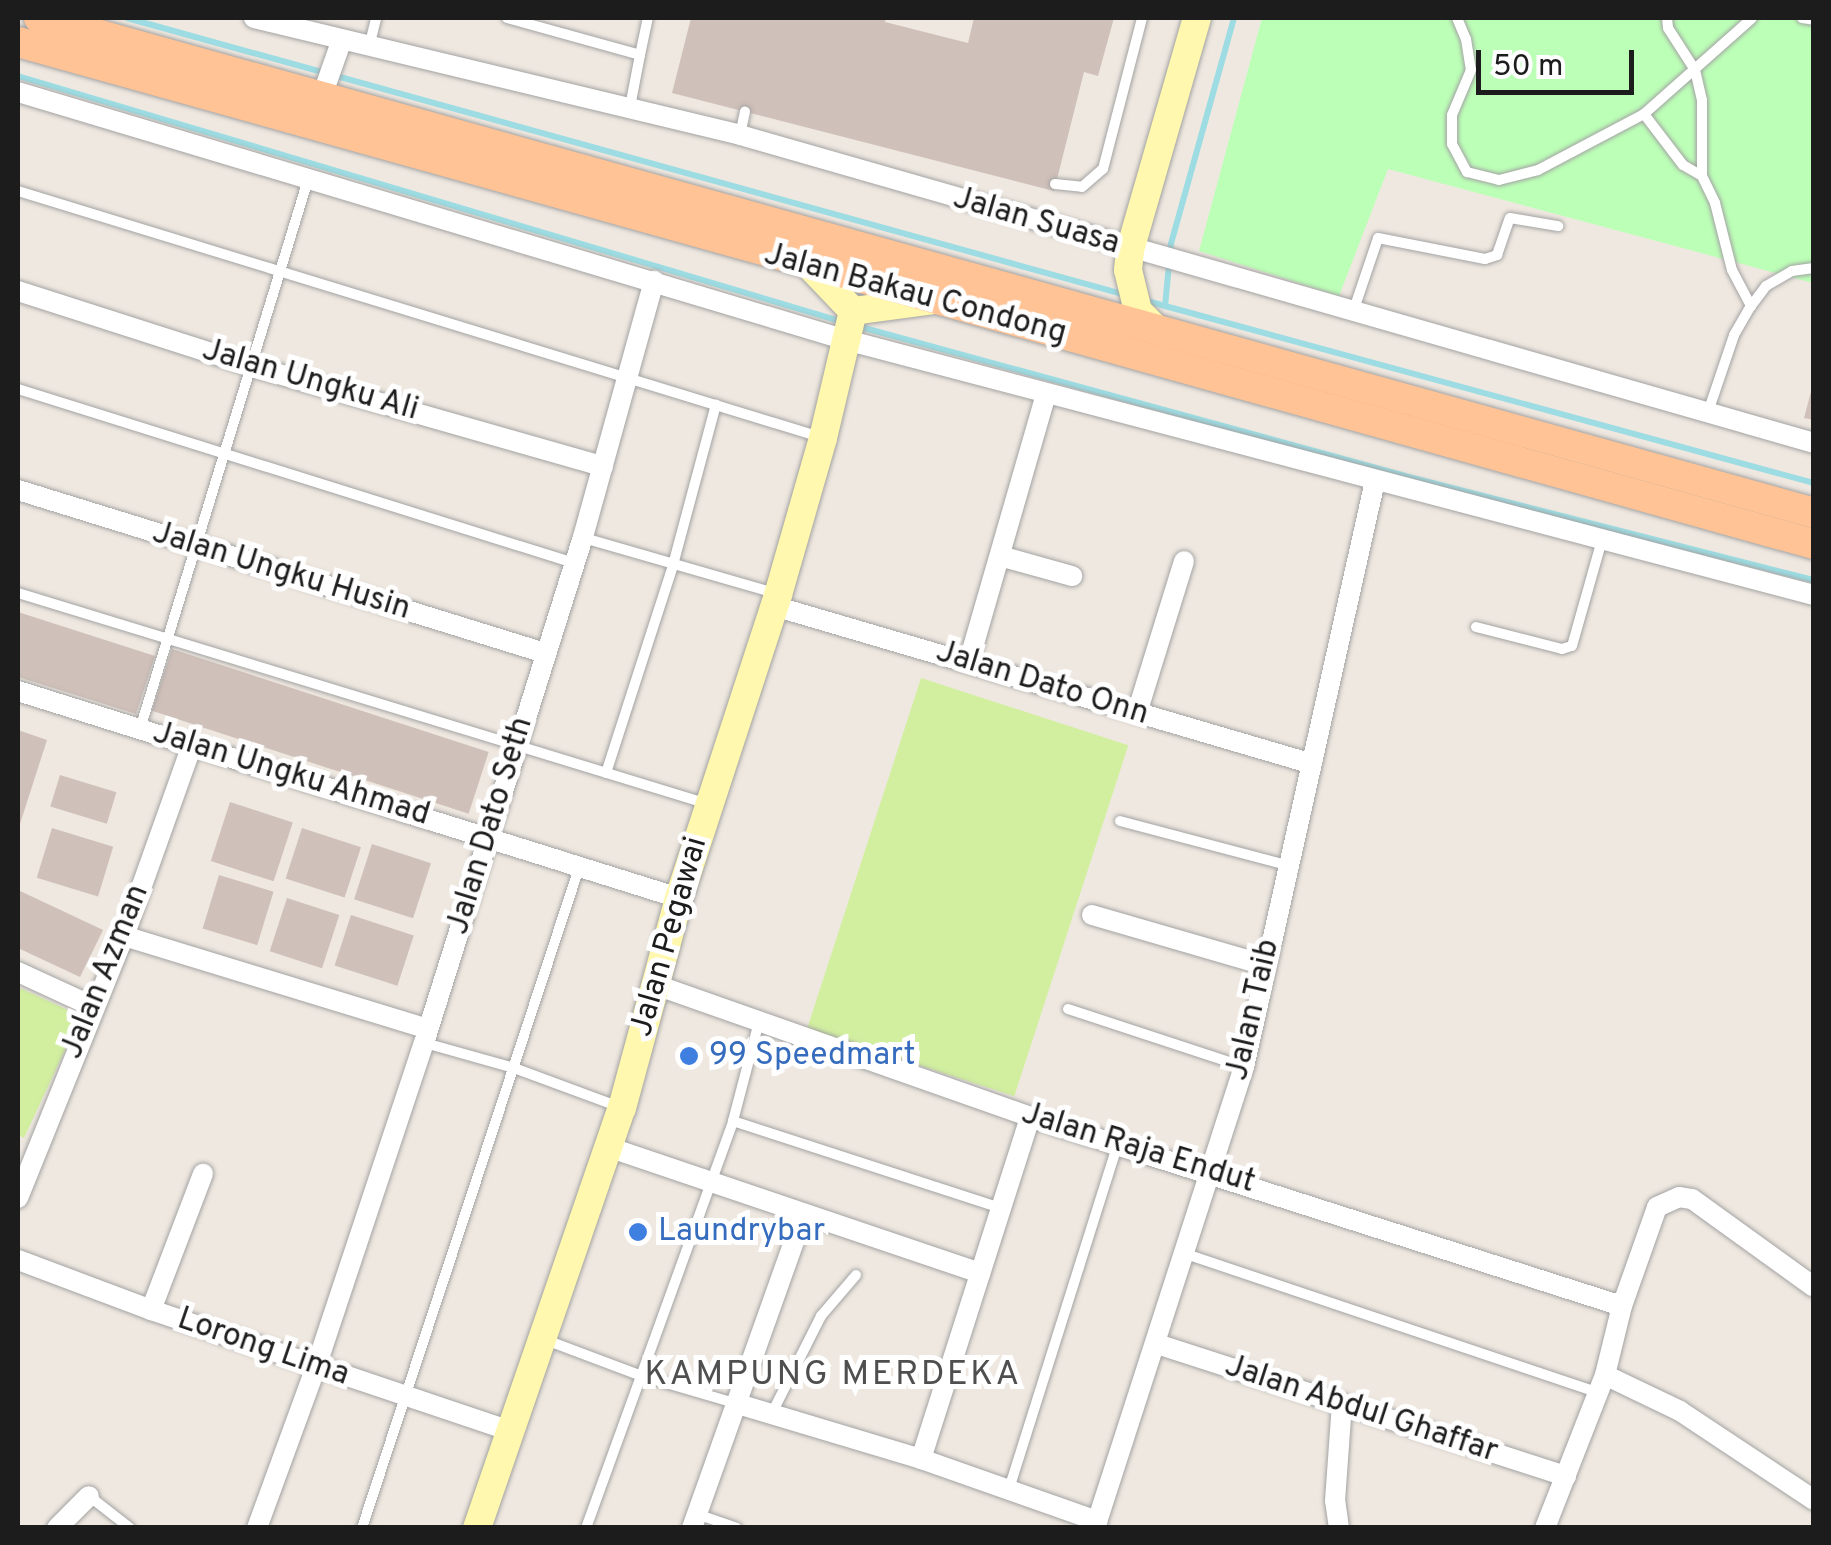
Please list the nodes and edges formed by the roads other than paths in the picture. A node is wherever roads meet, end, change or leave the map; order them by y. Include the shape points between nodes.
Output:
1 (38, 18) edge
2 (254, 18) edge
3 (376, 18) edge
4 (507, 18) edge
5 (648, 18) edge
6 (1142, 18) edge
7 (1196, 18) edge
8 (1456, 18) edge
9 (1667, 18) edge
10 (1752, 18) edge
11 (1802, 18) edge
12 (1814, 20) edge
13 (18, 42) edge
14 (369, 48) junction
15 (337, 51) junction
16 (640, 55) junction
17 (1695, 70) junction
18 (325, 88) junction
19 (18, 92) edge
20 (630, 106) junction
21 (746, 112) dead end
22 (1644, 114) junction
23 (740, 135) junction
24 (1702, 176) junction
25 (308, 180) junction
26 (1055, 184) dead end
27 (18, 192) edge
28 (1558, 226) dead end
29 (1138, 259) junction
30 (810, 266) junction
31 (1814, 268) edge
32 (280, 272) junction
33 (654, 282) junction
34 (18, 291) edge
35 (934, 300) junction
36 (1751, 306) junction
37 (1353, 313) junction
38 (1146, 319) junction
39 (849, 326) junction
40 (251, 366) junction
41 (628, 378) junction
42 (18, 389) edge
43 (1046, 394) junction
44 (716, 406) junction
45 (1708, 414) junction
46 (823, 438) junction
47 (1814, 443) edge
48 (224, 454) junction
49 (604, 466) junction
50 (1375, 481) junction
51 (18, 490) edge
52 (1814, 513) edge
53 (583, 538) junction
54 (1602, 540) junction
55 (1814, 544) edge
56 (196, 547) junction
57 (1000, 556) junction
58 (1184, 562) dead end
59 (574, 563) junction
60 (673, 565) junction
61 (1072, 576) dead end
62 (18, 593) edge
63 (1814, 595) edge
64 (776, 600) junction
65 (1476, 627) dead end
66 (167, 640) junction
67 (545, 653) junction
68 (969, 662) junction
69 (18, 691) edge
70 (1136, 713) junction
71 (140, 729) junction
72 (516, 742) junction
73 (192, 745) junction
74 (1309, 763) junction
75 (606, 773) junction
76 (709, 804) junction
77 (1120, 821) dead end
78 (486, 836) junction
79 (580, 865) junction
80 (1287, 865) junction
81 (678, 898) junction
82 (1092, 915) dead end
83 (124, 936) junction
84 (1264, 964) junction
85 (18, 972) edge
86 (656, 985) junction
87 (92, 1006) junction
88 (1068, 1009) dead end
89 (759, 1021) junction
90 (426, 1036) junction
91 (1244, 1066) junction
92 (514, 1068) junction
93 (622, 1108) junction
94 (1030, 1117) junction
95 (733, 1120) junction
96 (1119, 1143) junction
97 (608, 1147) junction
98 (1211, 1171) junction
99 (202, 1174) dead end
100 (712, 1182) junction
101 (18, 1198) edge
102 (1001, 1208) junction
103 (804, 1214) junction
104 (1186, 1254) junction
105 (18, 1260) edge
106 (980, 1273) junction
107 (856, 1275) dead end
108 (1814, 1286) edge
109 (1622, 1306) junction
110 (151, 1310) junction
111 (545, 1339) junction
112 (1156, 1344) junction
113 (316, 1366) junction
114 (642, 1376) junction
115 (1600, 1384) junction
116 (407, 1398) junction
117 (738, 1404) junction
118 (1342, 1404) junction
119 (772, 1413) junction
120 (510, 1430) junction
121 (921, 1459) junction
122 (1566, 1476) junction
123 (1009, 1489) junction
124 (89, 1496) joint
125 (1814, 1500) edge
126 (695, 1521) edge
127 (1096, 1524) edge
128 (57, 1528) edge
129 (130, 1528) edge
130 (258, 1528) edge
131 (362, 1528) edge
132 (477, 1528) edge
133 (586, 1528) edge
134 (737, 1528) edge
135 (1339, 1528) edge
136 (1544, 1528) edge

1 - 18 main road, Jalan Bakau Condong
2 - 15 street, Jalan Suasa
3 - 14 lane
4 - 16 lane
5 - 16 lane
6 - 26 lane via 1103,168 1082,187
7 - 29 street
8 - 22 lane via 1471,70 1452,115 1452,144 1467,172 1500,180 1538,170
9 - 17 lane
10 - 17 lane
11 - 12 lane
13 - 30 main road, Jalan Bakau Condong
14 - 15 street, Jalan Suasa
14 - 20 street, Jalan Suasa
15 - 18 street
16 - 20 lane
17 - 22 lane
17 - 24 lane via 1702,100
18 - 38 main road, Jalan Bakau Condong
19 - 25 street
20 - 23 street, Jalan Suasa
21 - 23 lane
22 - 24 lane via 1683,166
23 - 29 street, Jalan Suasa
24 - 36 lane via 1732,270
25 - 32 lane
25 - 33 street
27 - 32 lane
28 - 37 lane via 1510,218 1496,255 1485,260 1378,238
29 - 37 street, Jalan Suasa
29 - 38 street
30 - 35 main road, Jalan Bakau Condong
30 - 39 street
31 - 36 lane via 1766,286
32 - 40 lane
32 - 41 lane
33 - 39 street
33 - 41 street, Jalan Dato Seth
34 - 40 street, Jalan Ungku Ali
35 - 39 street
35 - 55 main road, Jalan Bakau Condong
36 - 45 lane via 1734,335
37 - 45 street, Jalan Suasa
38 - 52 main road, Jalan Bakau Condong
39 - 43 street
39 - 46 street, Jalan Pegawai
40 - 48 lane
40 - 49 street, Jalan Ungku Ali
41 - 44 lane
41 - 49 street, Jalan Dato Seth
42 - 48 lane
43 - 50 street
43 - 57 street
44 - 46 lane
44 - 60 lane
45 - 47 street, Jalan Suasa
46 - 64 street, Jalan Pegawai
48 - 56 lane
48 - 59 lane
49 - 53 street, Jalan Dato Seth
50 - 54 street
50 - 74 street, Jalan Taib
51 - 56 street, Jalan Ungku Husin
53 - 59 street, Jalan Dato Seth
53 - 60 lane
54 - 63 street
54 - 65 lane via 1572,646
56 - 66 lane
56 - 67 street, Jalan Ungku Husin
57 - 61 street
57 - 68 street
58 - 70 street
59 - 67 street, Jalan Dato Seth
60 - 64 lane
60 - 75 lane
62 - 66 lane
64 - 68 street, Jalan Dato Onn
64 - 76 street, Jalan Pegawai
66 - 71 lane
66 - 72 lane
67 - 72 street, Jalan Dato Seth
68 - 70 street, Jalan Dato Onn
69 - 71 street, Jalan Ungku Ahmad
70 - 74 street, Jalan Dato Onn
71 - 73 street, Jalan Ungku Ahmad
72 - 75 lane
72 - 78 street, Jalan Dato Seth
73 - 78 street, Jalan Ungku Ahmad
73 - 83 street, Jalan Azman
74 - 80 street, Jalan Taib
75 - 76 lane
76 - 81 street, Jalan Pegawai
77 - 80 lane
78 - 79 street, Jalan Ungku Ahmad
78 - 90 street, Jalan Dato Seth
79 - 81 street, Jalan Ungku Ahmad
79 - 92 lane
80 - 84 street, Jalan Taib
81 - 86 street, Jalan Pegawai
82 - 84 street
83 - 87 street, Jalan Azman
83 - 90 street
84 - 91 street, Jalan Taib
85 - 87 street
86 - 89 street, Jalan Raja Endut
86 - 93 street, Jalan Pegawai
87 - 101 street, Jalan Azman
88 - 91 lane
89 - 94 street, Jalan Raja Endut
89 - 95 lane
90 - 92 lane
90 - 113 street, Jalan Dato Seth
91 - 98 street, Jalan Taib
92 - 93 lane
92 - 116 lane
93 - 97 street, Jalan Pegawai
94 - 96 street, Jalan Raja Endut
94 - 102 street
95 - 100 lane
95 - 102 lane
96 - 98 street, Jalan Raja Endut
96 - 123 lane
97 - 100 street
97 - 111 street, Jalan Pegawai
98 - 104 street, Jalan Taib
98 - 109 street, Jalan Raja Endut
99 - 110 street
100 - 103 street
100 - 114 lane
102 - 106 street
103 - 106 street
103 - 117 street
104 - 112 street, Jalan Taib
104 - 115 lane
105 - 110 street, Lorong Lima
106 - 121 street
107 - 119 lane via 821,1316
108 - 109 street via 1679,1196 1657,1207
109 - 115 street
110 - 113 street, Lorong Lima
111 - 114 lane
111 - 120 street, Jalan Pegawai
112 - 118 street, Jalan Abdul Ghaffar
112 - 127 street, Jalan Taib
113 - 116 street, Lorong Lima
113 - 130 street, Jalan Dato Seth
114 - 117 lane
114 - 133 lane
115 - 122 street
115 - 125 street via 1680,1411
116 - 120 street, Lorong Lima
116 - 131 lane
117 - 119 street
117 - 126 street
118 - 122 street, Jalan Abdul Ghaffar
118 - 135 street
119 - 121 street
120 - 132 street, Jalan Pegawai
121 - 123 street
122 - 136 street
123 - 127 street
124 - 128 street
124 - 129 lane
126 - 134 lane

